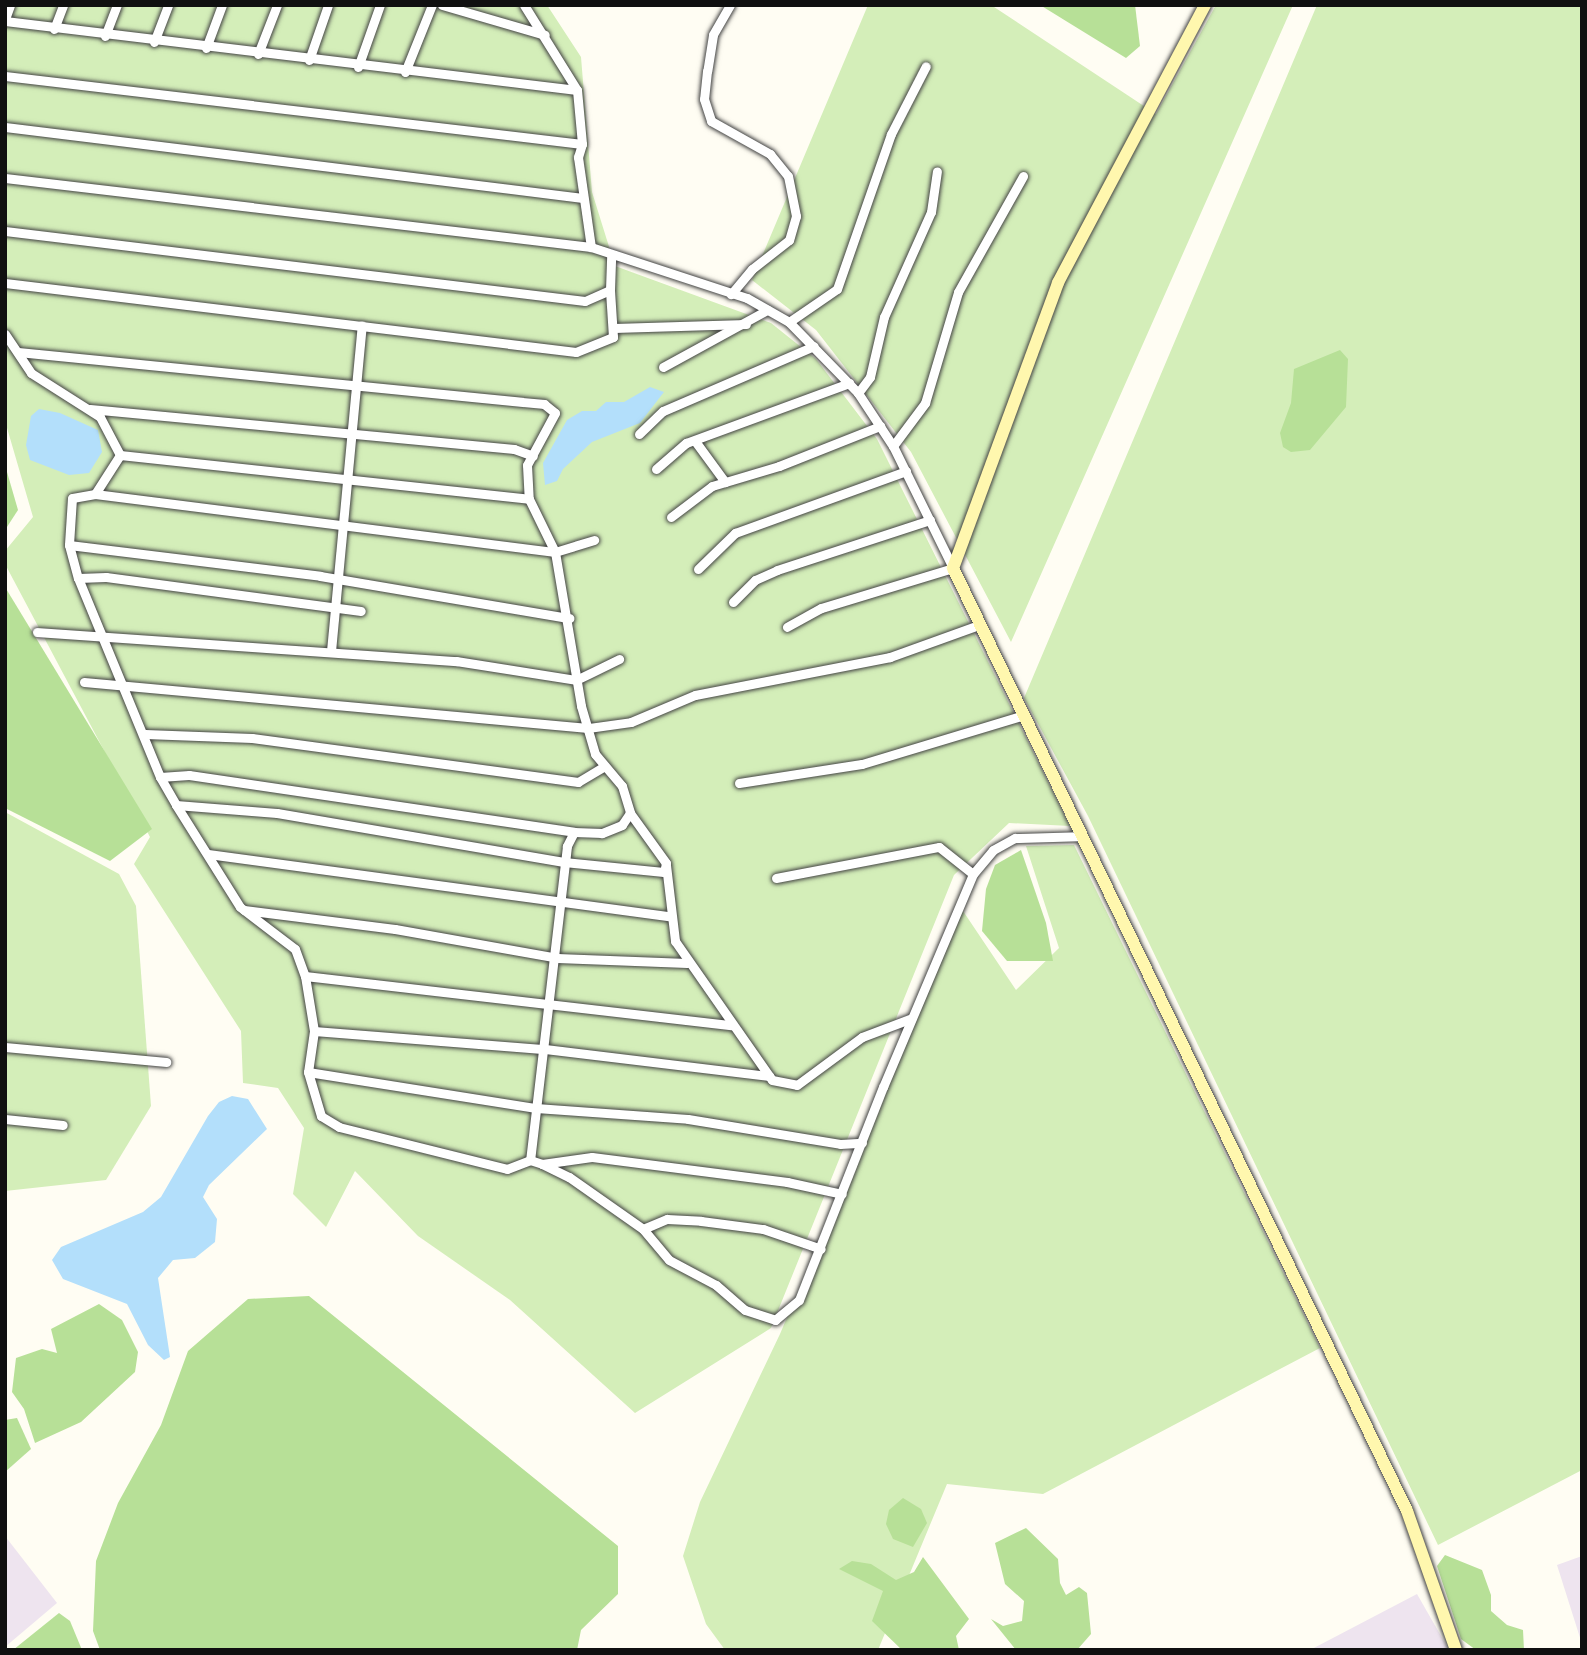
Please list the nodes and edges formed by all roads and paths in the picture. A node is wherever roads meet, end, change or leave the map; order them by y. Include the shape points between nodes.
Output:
1 (10, 5) edge
2 (63, 5) edge
3 (117, 5) edge
4 (169, 5) edge
5 (222, 5) edge
6 (277, 5) edge
7 (328, 5) edge
8 (380, 5) edge
9 (432, 5) edge
10 (442, 5) edge
11 (524, 5) edge
12 (730, 5) edge
13 (1205, 5) edge
14 (5, 20) edge
15 (54, 30) junction
16 (545, 35) junction
17 (105, 36) junction
18 (155, 42) junction
19 (206, 48) junction
20 (258, 54) junction
21 (309, 60) junction
22 (358, 66) junction
23 (926, 66) dead end
24 (405, 72) junction
25 (5, 76) edge
26 (577, 90) junction
27 (5, 127) edge
28 (582, 144) junction
29 (937, 171) dead end
30 (1023, 176) dead end
31 (5, 178) edge
32 (583, 198) junction
33 (5, 231) edge
34 (591, 247) junction
35 (611, 257) junction
36 (5, 283) edge
37 (610, 290) junction
38 (731, 293) junction
39 (767, 310) junction
40 (789, 322) junction
41 (747, 324) junction
42 (362, 325) junction
43 (614, 328) junction
44 (5, 334) edge
45 (814, 346) junction
46 (18, 352) junction
47 (663, 367) dead end
48 (849, 383) junction
49 (358, 385) junction
50 (858, 393) junction
51 (89, 409) junction
52 (880, 426) junction
53 (354, 433) junction
54 (639, 434) dead end
55 (695, 441) junction
56 (893, 446) junction
57 (120, 456) junction
58 (533, 456) junction
59 (656, 468) dead end
60 (906, 471) junction
61 (348, 482) junction
62 (725, 482) junction
63 (95, 494) junction
64 (529, 499) junction
65 (670, 516) dead end
66 (930, 520) junction
67 (344, 528) junction
68 (594, 540) dead end
69 (69, 545) junction
70 (555, 552) junction
71 (953, 568) junction
72 (698, 569) dead end
73 (78, 578) junction
74 (340, 580) junction
75 (733, 602) dead end
76 (334, 607) junction
77 (360, 611) dead end
78 (569, 618) junction
79 (979, 625) junction
80 (787, 627) dead end
81 (37, 632) dead end
82 (103, 635) junction
83 (331, 650) junction
84 (619, 659) dead end
85 (576, 680) junction
86 (84, 682) dead end
87 (122, 686) junction
88 (1024, 715) junction
89 (587, 729) junction
90 (145, 734) junction
91 (605, 766) junction
92 (159, 777) junction
93 (739, 783) dead end
94 (176, 805) junction
95 (631, 813) junction
96 (574, 832) junction
97 (1082, 836) junction
98 (208, 854) junction
99 (564, 862) junction
100 (666, 863) junction
101 (974, 874) junction
102 (776, 878) dead end
103 (563, 905) junction
104 (240, 907) junction
105 (671, 917) junction
106 (557, 957) junction
107 (687, 963) junction
108 (305, 976) junction
109 (550, 1003) junction
110 (912, 1018) junction
111 (731, 1025) junction
112 (314, 1031) junction
113 (5, 1047) edge
114 (545, 1049) junction
115 (166, 1062) dead end
116 (308, 1072) junction
117 (769, 1076) junction
118 (536, 1108) junction
119 (5, 1119) edge
120 (63, 1125) dead end
121 (862, 1143) junction
122 (530, 1160) junction
123 (542, 1164) junction
124 (842, 1194) junction
125 (643, 1229) junction
126 (821, 1249) junction
127 (1456, 1650) edge

1 - 14 street
2 - 15 street
3 - 17 street
4 - 18 street
5 - 19 street
6 - 20 street
7 - 21 street
8 - 22 street
9 - 24 street
10 - 16 street
11 - 16 street
12 - 38 street via 713,34 704,99 711,121 770,154 788,176 796,216 789,240 752,269
13 - 71 street via 1058,283
14 - 15 street
15 - 17 street
16 - 26 street
17 - 18 street
18 - 19 street
19 - 20 street
20 - 21 street
21 - 22 street
22 - 24 street
23 - 40 street via 891,134 837,289
24 - 26 street
25 - 28 street
26 - 28 street
27 - 32 street
28 - 32 street via 578,158
29 - 50 street via 931,212 884,317 870,377
30 - 56 street via 958,292 925,403
31 - 34 street
32 - 34 street
33 - 37 street via 585,301
34 - 35 street
35 - 37 street
35 - 38 street
36 - 42 street
37 - 43 street
38 - 39 street
39 - 40 street
39 - 41 street
40 - 45 street
41 - 43 street
41 - 47 street
42 - 43 street via 576,352 613,337
42 - 49 street
44 - 46 street
45 - 48 street
45 - 54 street via 663,411
46 - 49 street
46 - 51 street via 40,380
48 - 50 street
48 - 55 street
49 - 53 street
49 - 58 street via 544,404 555,413
50 - 52 street
51 - 53 street
51 - 57 street via 100,416
52 - 56 street
52 - 62 street
53 - 58 street via 514,449
53 - 61 street
55 - 59 street
55 - 62 street
56 - 60 street
57 - 61 street
57 - 63 street
58 - 64 street via 527,464
60 - 66 street
60 - 72 street via 735,533
61 - 64 street
61 - 67 street
62 - 65 street
63 - 67 street
63 - 69 street via 72,498
64 - 70 street
66 - 71 street
66 - 75 street via 777,570 755,580
67 - 70 street
67 - 74 street
68 - 70 street
69 - 73 street
69 - 74 street via 143,551
70 - 78 street
71 - 79 street
71 - 80 street via 821,608
73 - 76 street via 106,577
73 - 82 street
74 - 76 street
74 - 78 street
76 - 77 street
76 - 83 street
78 - 85 street
79 - 88 street
79 - 89 street via 890,657 695,695 631,722
81 - 82 street
82 - 83 street
82 - 87 street
83 - 85 street via 456,661
84 - 85 street
85 - 89 street
86 - 87 street
87 - 89 street
87 - 90 street
88 - 93 street via 862,764
88 - 97 street
89 - 91 street via 595,754
90 - 91 street via 252,738 578,782
90 - 92 street
91 - 95 street via 622,786
92 - 94 street
92 - 96 street via 189,775
94 - 98 street
94 - 99 street via 277,813
95 - 96 street via 622,825 602,833
95 - 100 street
96 - 99 street
97 - 101 street via 1015,838 993,850
97 - 127 street via 1408,1510
98 - 103 street
98 - 104 street
99 - 100 street via 652,874 664,872
99 - 103 street
100 - 105 street via 674,910
101 - 102 street via 939,847
101 - 110 street
103 - 105 street
103 - 106 street
104 - 106 street
104 - 108 street via 295,949
105 - 107 street via 675,941
106 - 107 street
106 - 109 street
107 - 111 street
108 - 109 street
108 - 112 street
109 - 111 street
109 - 114 street
110 - 117 street via 862,1037 797,1085 781,1084
110 - 121 street
111 - 117 street
112 - 114 street
112 - 116 street
113 - 115 street
114 - 117 street
114 - 118 street
116 - 118 street
116 - 122 street via 321,1116 339,1127 507,1169
118 - 121 street via 688,1119 840,1144
118 - 122 street
119 - 120 street
121 - 124 street
122 - 123 street
123 - 124 street via 592,1157 787,1182
123 - 125 street via 569,1177
124 - 126 street
125 - 126 street via 667,1219 701,1221 763,1229
125 - 126 street via 669,1260 716,1285 745,1310 775,1320 799,1300

